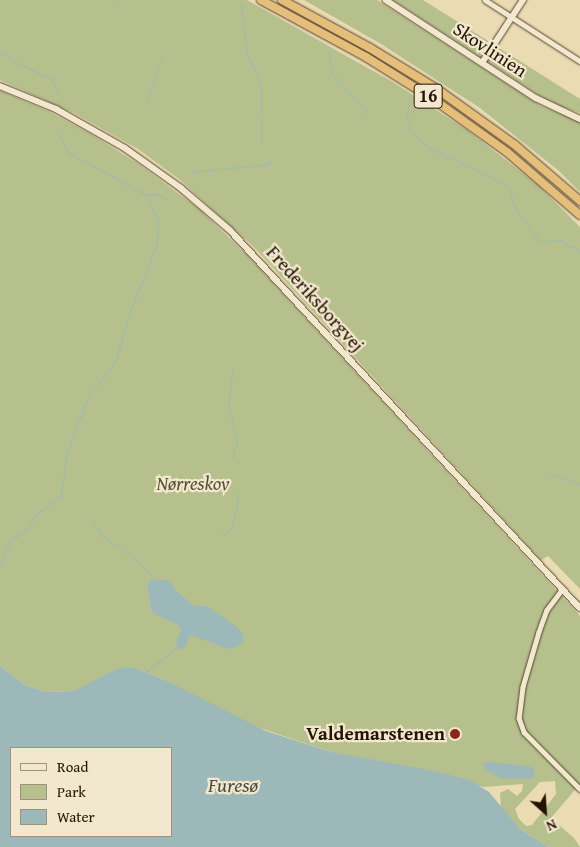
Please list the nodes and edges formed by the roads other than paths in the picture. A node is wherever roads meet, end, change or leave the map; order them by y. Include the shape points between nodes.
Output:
1 (261, 0) edge
2 (282, 0) edge
3 (386, 0) edge
4 (485, 0) edge
5 (523, 0) edge
6 (512, 17) junction
7 (580, 61) edge
8 (482, 63) junction
9 (0, 86) edge
10 (580, 119) edge
11 (580, 201) edge
12 (580, 215) edge
13 (563, 589) junction
14 (580, 601) edge
15 (580, 608) edge
16 (580, 788) edge

1 - 12 highway, 16 via 433,99 507,152
2 - 11 highway, 16 via 437,89 515,145
3 - 8 street, Skovlinien
4 - 6 street
5 - 6 street
6 - 7 street
6 - 8 street
8 - 10 street, Skovlinien via 536,98
9 - 13 street, Frederiksborgvej via 56,109 125,148 181,188 230,230
13 - 14 street, Frederiksborgvej
13 - 15 street, Frederiksborgvej
13 - 16 street via 547,610 539,632 523,687 519,718 528,736

